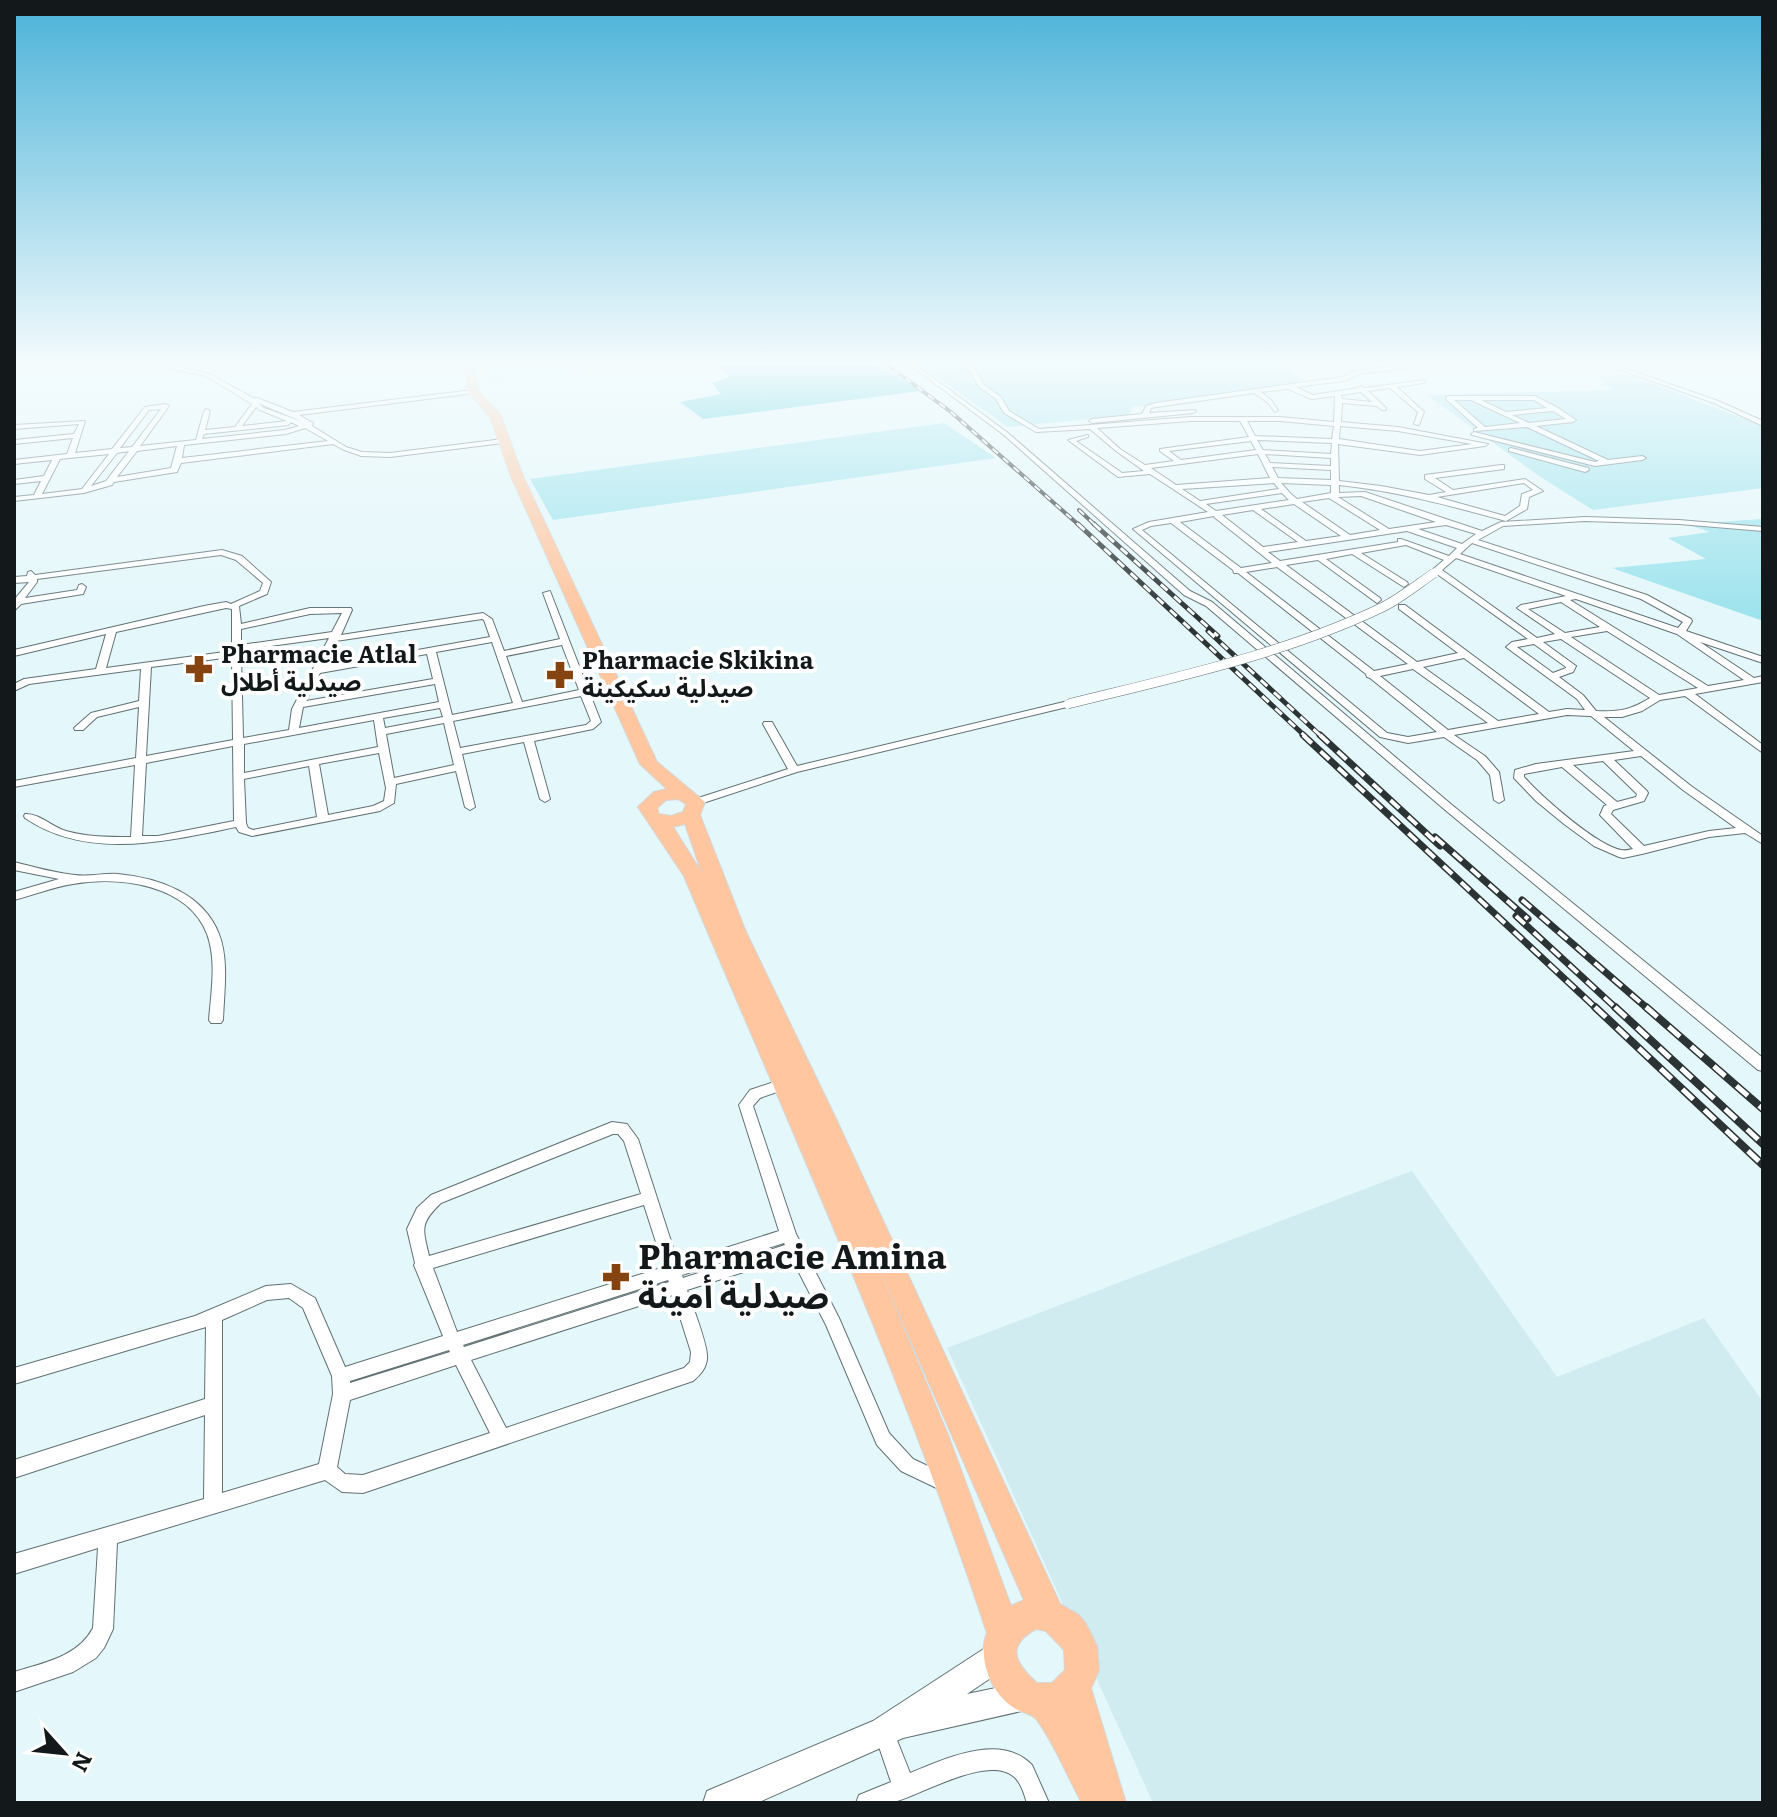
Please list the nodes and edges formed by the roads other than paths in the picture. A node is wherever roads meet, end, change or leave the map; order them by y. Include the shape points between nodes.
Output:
1 (73, 447) edge
2 (118, 447) edge
3 (135, 447) edge
4 (164, 447) edge
5 (181, 447) edge
6 (295, 447) edge
7 (344, 447) edge
8 (457, 447) edge
9 (506, 447) edge
10 (1021, 447) edge
11 (1081, 447) edge
12 (1117, 447) edge
13 (1187, 447) edge
14 (1258, 447) edge
15 (1335, 447) edge
16 (1376, 447) edge
17 (1465, 447) edge
18 (1495, 447) edge
19 (1525, 447) edge
20 (1575, 447) edge
21 (133, 450) junction
22 (114, 452) junction
23 (1260, 452) junction
24 (70, 456) junction
25 (1334, 456) junction
26 (57, 458) junction
27 (1642, 458) dead end
28 (178, 461) junction
29 (1605, 461) junction
30 (16, 462) edge
31 (1181, 463) junction
32 (1595, 464) junction
33 (1267, 465) junction
34 (1334, 468) junction
35 (1149, 470) junction
36 (46, 478) junction
37 (1274, 478) junction
38 (111, 480) junction
39 (1333, 480) junction
40 (1525, 481) junction
41 (14, 482) edge
42 (1175, 487) junction
43 (84, 491) junction
44 (1283, 491) junction
45 (1450, 491) junction
46 (1333, 496) junction
47 (1432, 496) junction
48 (34, 497) junction
49 (14, 502) edge
50 (1295, 502) junction
51 (1199, 503) junction
52 (1255, 508) junction
53 (1217, 515) junction
54 (1174, 521) junction
55 (1446, 523) junction
56 (1406, 528) junction
57 (1763, 529) edge
58 (1383, 532) junction
59 (1480, 533) junction
60 (1348, 537) junction
61 (1471, 540) junction
62 (1406, 543) junction
63 (1305, 544) junction
64 (1262, 550) junction
65 (1354, 552) junction
66 (1456, 553) junction
67 (1320, 558) junction
68 (1279, 564) junction
69 (14, 571) edge
70 (1237, 571) junction
71 (1436, 572) junction
72 (1578, 575) junction
73 (26, 577) edge
74 (1404, 584) dead end
75 (82, 587) dead end
76 (14, 588) edge
77 (547, 593) dead end
78 (1559, 594) junction
79 (1377, 600) dead end
80 (15, 605) edge
81 (233, 606) junction
82 (1402, 607) dead end
83 (239, 627) junction
84 (1609, 628) junction
85 (112, 629) junction
86 (587, 631) junction
87 (1680, 632) junction
88 (1560, 635) junction
89 (336, 637) junction
90 (565, 638) junction
91 (495, 639) junction
92 (1536, 640) junction
93 (239, 651) junction
94 (431, 651) junction
95 (14, 653) edge
96 (501, 654) junction
97 (1464, 655) junction
98 (1763, 660) edge
99 (1414, 664) junction
100 (146, 666) junction
101 (318, 671) junction
102 (100, 672) junction
103 (1370, 675) junction
104 (1551, 677) junction
105 (1758, 680) edge
106 (437, 681) junction
107 (612, 687) junction
108 (14, 688) edge
109 (1706, 689) junction
110 (587, 691) junction
111 (1687, 693) junction
112 (1657, 698) junction
113 (144, 703) junction
114 (445, 704) junction
115 (518, 704) junction
116 (299, 705) junction
117 (1593, 713) junction
118 (378, 716) junction
119 (1548, 716) junction
120 (448, 717) junction
121 (768, 724) dead end
122 (1496, 724) junction
123 (79, 728) dead end
124 (294, 731) junction
125 (380, 732) junction
126 (1445, 733) junction
127 (528, 739) junction
128 (240, 742) junction
129 (383, 749) junction
130 (1763, 750) edge
131 (457, 752) junction
132 (1643, 753) junction
133 (1606, 758) junction
134 (142, 759) junction
135 (314, 763) junction
136 (1564, 763) junction
137 (649, 764) junction
138 (460, 767) junction
139 (794, 770) junction
140 (239, 777) junction
141 (390, 782) junction
142 (14, 784) edge
143 (545, 799) dead end
144 (1499, 800) dead end
145 (690, 804) junction
146 (1615, 806) junction
147 (470, 807) dead end
148 (656, 811) junction
149 (29, 816) dead end
150 (323, 819) junction
151 (240, 823) junction
152 (1745, 830) junction
153 (136, 840) junction
154 (1763, 841) edge
155 (1642, 851) junction
156 (14, 866) edge
157 (75, 879) junction
158 (14, 896) edge
159 (216, 1020) dead end
160 (1763, 1066) edge
161 (787, 1083) junction
162 (650, 1197) junction
163 (792, 1242) junction
164 (422, 1265) junction
165 (676, 1278) junction
166 (214, 1317) junction
167 (453, 1338) junction
168 (459, 1355) junction
169 (14, 1376) edge
170 (341, 1385) junction
171 (212, 1405) junction
172 (501, 1437) junction
173 (14, 1469) edge
174 (327, 1471) junction
175 (954, 1486) junction
176 (213, 1504) junction
177 (108, 1535) junction
178 (14, 1564) edge
179 (1047, 1613) junction
180 (1002, 1644) junction
181 (14, 1682) edge
182 (1048, 1695) junction
183 (889, 1729) junction
184 (904, 1787) junction
185 (719, 1803) edge
186 (867, 1803) edge
187 (1038, 1803) edge
188 (1101, 1803) edge
189 (1108, 1803) edge

1 - 24 street
2 - 22 street
3 - 21 street
4 - 21 street
5 - 28 street
6 - 28 street
7 - 8 street via 383,456
9 - 86 main road
10 - 160 street via 1187,593 1209,604
11 - 35 street via 1121,475
12 - 35 street
13 - 31 street via 1162,450
14 - 23 street
15 - 25 street
16 - 17 street via 1420,453
18 - 32 street via 1582,472
19 - 32 street
20 - 29 street
21 - 22 street
21 - 38 street
22 - 24 street
22 - 43 street
23 - 25 street
23 - 31 street
23 - 33 street
24 - 26 street
25 - 34 street
26 - 30 street
26 - 36 street
27 - 29 street
28 - 38 street via 174,470
29 - 32 street
31 - 35 street
33 - 34 street
33 - 37 street
34 - 39 street
35 - 42 street
36 - 41 street
36 - 48 street
37 - 39 street
37 - 42 street
37 - 44 street
38 - 43 street
39 - 46 street
39 - 47 street
40 - 45 street
40 - 45 street via 1497,465 1428,477
40 - 47 street via 1539,491 1525,496 1524,507 1506,519
42 - 51 street
43 - 48 street
44 - 50 street
44 - 51 street
45 - 47 street
46 - 50 street
46 - 55 street via 1362,494
46 - 58 street
48 - 49 street
50 - 52 street
50 - 60 street
51 - 53 street
52 - 53 street
52 - 63 street
53 - 54 street
53 - 64 street
54 - 70 street
54 - 126 street via 1137,529 1379,732 1400,739
55 - 56 street
55 - 59 street
56 - 58 street
56 - 66 street
57 - 59 street via 1585,519 1501,524
58 - 60 street
58 - 62 street
59 - 61 street
60 - 63 street
61 - 66 street
61 - 72 street
62 - 65 street
62 - 66 street
63 - 64 street
64 - 68 street
65 - 67 street
65 - 74 street
66 - 71 street
66 - 78 street
67 - 68 street
67 - 79 street
68 - 70 street
68 - 99 street
69 - 73 street
70 - 103 street
71 - 92 street
71 - 139 street, bridge via 1385,606 1205,670
72 - 78 street
72 - 87 street via 1680,615 1688,621
73 - 76 street
73 - 80 street
73 - 81 street via 222,552 239,558 268,585
75 - 80 street via 67,596
77 - 90 street
78 - 84 street
78 - 87 street
78 - 88 street via 1521,607
81 - 83 street
81 - 85 street
82 - 97 street
83 - 89 street via 310,611 347,610
83 - 93 street
84 - 88 street
84 - 109 street
85 - 95 street
85 - 102 street
86 - 90 street
86 - 107 main road
87 - 98 street
87 - 105 street
88 - 92 street
88 - 112 street
89 - 91 street via 480,615 488,619
89 - 93 street
89 - 101 street
90 - 96 street
90 - 110 street
91 - 94 street
91 - 96 street
92 - 104 street via 1571,666
92 - 104 street via 1511,647
93 - 100 street
93 - 128 street
94 - 101 street
94 - 106 street
96 - 115 street
97 - 99 street
97 - 119 street
99 - 103 street
99 - 122 street
100 - 102 street
100 - 113 street
101 - 116 street
102 - 108 street via 27,681
103 - 126 street
104 - 117 street
105 - 109 street
106 - 114 street
106 - 116 street
107 - 110 street
107 - 137 main road
109 - 111 street
110 - 115 street
110 - 127 street via 595,723
111 - 112 street
111 - 130 street
112 - 117 street via 1631,712
113 - 123 street via 94,715
113 - 134 street
114 - 118 street
114 - 120 street
115 - 120 street
116 - 124 street
117 - 119 street
117 - 132 street
118 - 124 street
118 - 125 street
119 - 122 street
120 - 125 street
120 - 131 street
121 - 139 street
122 - 126 street
124 - 128 street
125 - 129 street
126 - 144 street via 1495,774
127 - 131 street
127 - 143 street
128 - 134 street
128 - 140 street
129 - 135 street
129 - 141 street
131 - 138 street
132 - 133 street
132 - 152 street
133 - 136 street
133 - 146 street via 1643,793 1640,799
134 - 142 street
134 - 153 street
135 - 140 street
135 - 150 street
136 - 146 street
136 - 155 street via 1519,772 1519,778 1611,852
137 - 145 main road
137 - 148 main road
138 - 141 street
138 - 147 street
139 - 145 street
140 - 151 street
141 - 150 street via 392,800 386,806
145 - 148 main road via 672,822
145 - 148 main road via 660,796
145 - 179 main road via 704,856 735,930
146 - 155 street via 1605,815
148 - 161 main road via 694,876
149 - 153 street via 46,829 73,838
150 - 151 street via 256,833 243,830
151 - 153 street
152 - 154 street
152 - 155 street
156 - 157 street
157 - 158 street
157 - 159 street via 145,883 182,897 206,918 217,955
161 - 163 street via 755,1094 746,1105
161 - 175 main road
162 - 164 street
162 - 164 street via 629,1134 612,1128 436,1199 421,1213 415,1229
162 - 165 street
163 - 165 street
163 - 175 street via 883,1439 907,1465
164 - 167 street
165 - 167 street
165 - 168 street
165 - 172 street via 699,1352 693,1372
166 - 169 street
166 - 170 street via 266,1293 298,1293 309,1303
166 - 171 street
167 - 168 street
167 - 170 street
168 - 170 street
168 - 172 street
170 - 174 street
171 - 173 street
171 - 176 street
172 - 174 street via 363,1484 342,1483
174 - 176 street
175 - 180 main road
176 - 177 street
177 - 178 street
177 - 181 street via 99,1643 74,1661
179 - 180 main road via 1022,1616
179 - 182 main road via 1075,1634 1082,1666
180 - 182 main road via 1006,1679
180 - 183 main road
182 - 183 main road
182 - 188 main road
182 - 189 main road
183 - 184 street
183 - 185 main road
184 - 186 street
184 - 187 street via 1005,1758 1022,1769

